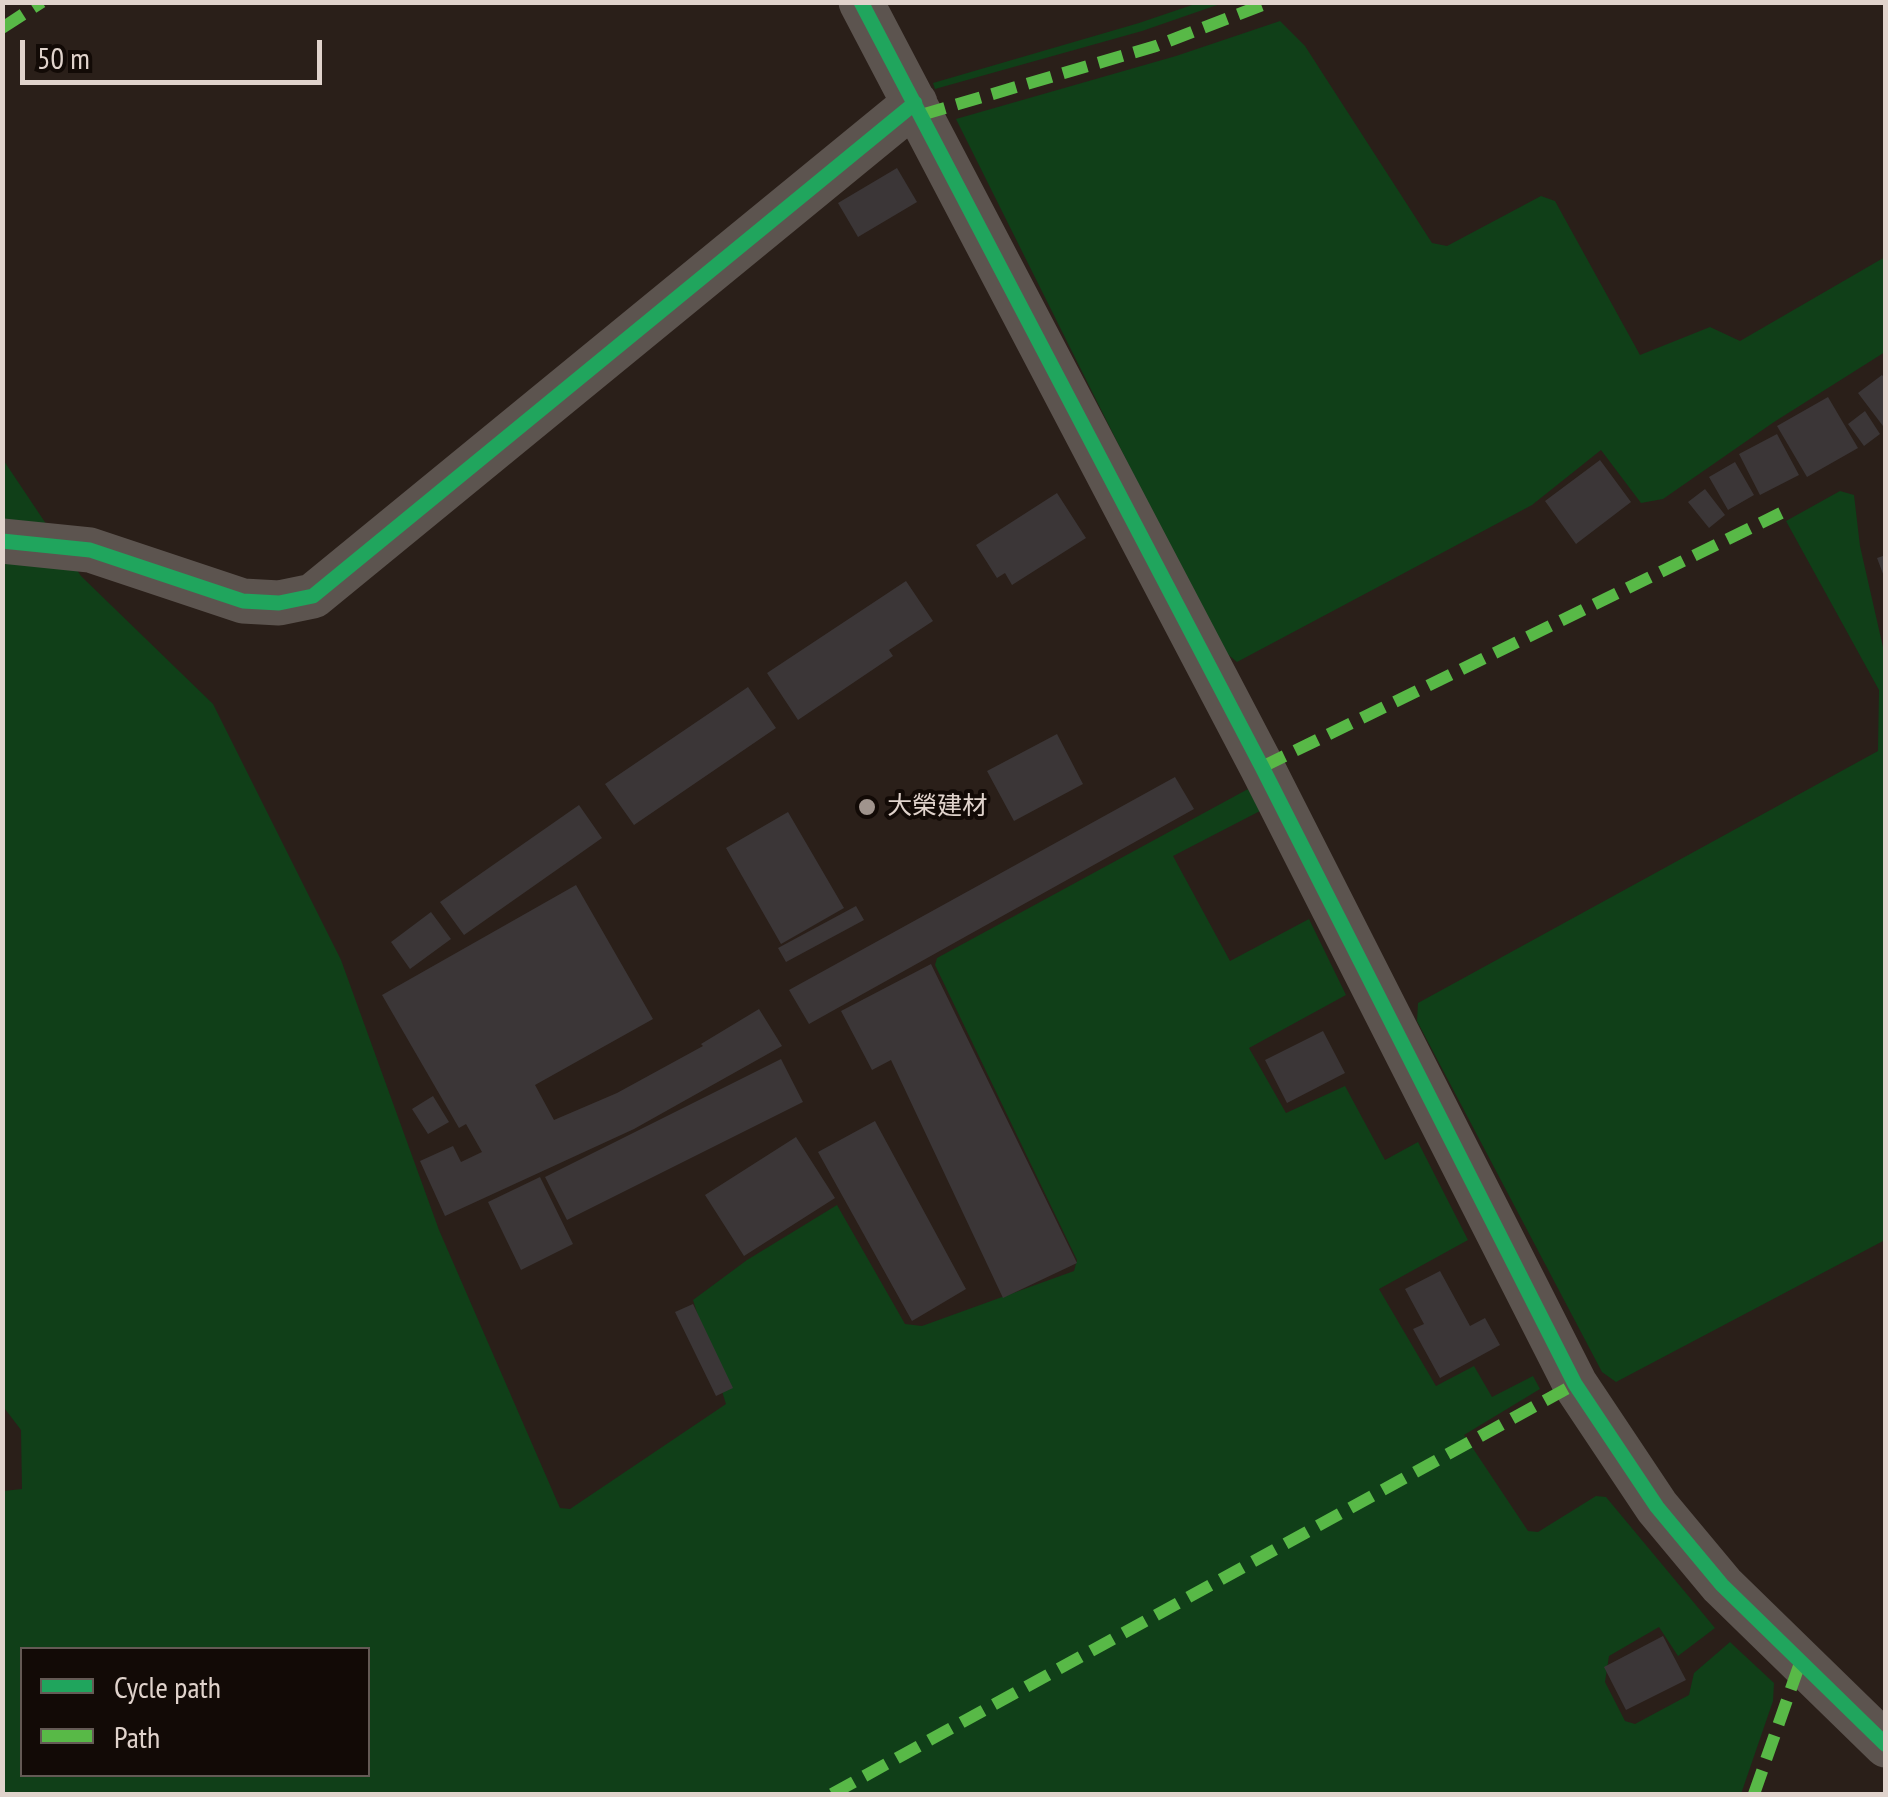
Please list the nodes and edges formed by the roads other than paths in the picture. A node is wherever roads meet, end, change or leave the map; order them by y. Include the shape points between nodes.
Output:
1 (861, 2) edge
2 (915, 103) junction
3 (2, 541) edge
4 (1886, 1745) edge

1 - 2 street
2 - 3 street via 313,596 280,604 243,602 90,550
2 - 4 street via 1575,1384 1657,1507 1722,1585

